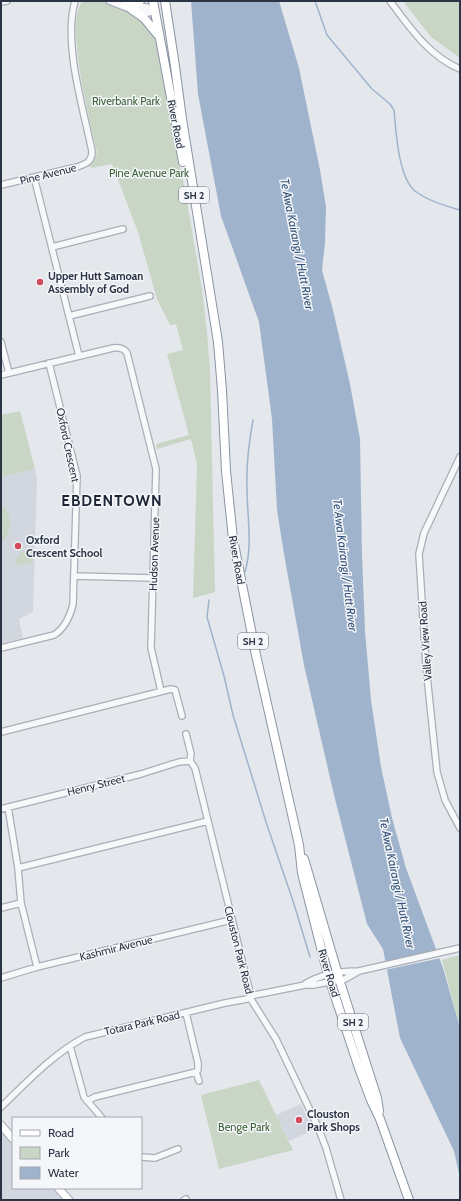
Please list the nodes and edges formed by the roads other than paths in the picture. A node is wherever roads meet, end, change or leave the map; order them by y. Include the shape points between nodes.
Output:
1 (7, 1) edge
2 (75, 1) edge
3 (108, 1) edge
4 (140, 1) edge
5 (153, 1) edge
6 (159, 1) edge
7 (165, 1) edge
8 (390, 1) edge
9 (1, 2) edge
10 (124, 6) junction
11 (155, 10) junction
12 (160, 37) junction
13 (460, 69) edge
14 (182, 119) junction
15 (34, 177) junction
16 (1, 185) edge
17 (123, 229) dead end
18 (52, 247) junction
19 (206, 270) junction
20 (150, 296) dead end
21 (69, 316) junction
22 (1, 342) edge
23 (79, 356) junction
24 (49, 363) junction
25 (8, 373) junction
26 (1, 375) edge
27 (460, 457) edge
28 (74, 576) junction
29 (153, 578) junction
30 (1, 648) edge
31 (161, 691) junction
32 (182, 716) dead end
33 (1, 732) edge
34 (186, 734) dead end
35 (190, 761) junction
36 (8, 807) junction
37 (1, 808) edge
38 (208, 821) junction
39 (460, 828) edge
40 (18, 868) junction
41 (21, 903) junction
42 (1, 908) edge
43 (231, 920) junction
44 (460, 948) edge
45 (38, 967) junction
46 (334, 977) junction
47 (1, 978) edge
48 (251, 997) junction
49 (186, 1013) junction
50 (70, 1046) junction
51 (196, 1072) junction
52 (199, 1081) dead end
53 (87, 1101) junction
54 (1, 1107) edge
55 (101, 1117) edge
56 (1, 1125) edge
57 (12, 1138) edge
58 (178, 1149) dead end
59 (142, 1158) edge
60 (59, 1189) edge
61 (69, 1200) edge
62 (341, 1200) edge
63 (409, 1200) edge

1 - 9 street
2 - 15 street, Pine Avenue via 72,16 73,57 92,151 91,157 84,165
3 - 10 street
4 - 10 highway
5 - 11 highway, River Road / SH 2
6 - 11 highway
7 - 14 highway, River Road / SH 2
8 - 13 street via 426,46
10 - 11 street
10 - 12 highway via 144,18
11 - 12 highway, River Road / SH 2
11 - 14 highway via 162,21
12 - 19 highway, River Road / SH 2
14 - 19 highway, River Road / SH 2
15 - 16 street, Pine Avenue
15 - 18 street
17 - 18 street
18 - 21 street
19 - 46 highway, River Road / SH 2 via 220,356 226,471 233,539 299,845 302,873
20 - 21 street
21 - 23 street
22 - 25 street
23 - 24 street
23 - 29 street, Hudson Avenue via 116,347 124,349 131,362 156,469
24 - 25 street
24 - 28 street, Oxford Crescent via 76,476
25 - 26 street
27 - 39 street, Valley View Road via 428,522 419,554 426,666 437,772 445,800
28 - 29 street
28 - 30 street, Oxford Crescent via 71,613 59,632
29 - 31 street, Hudson Avenue via 151,648
31 - 32 street via 175,690
31 - 33 street
34 - 35 street, Clouston Park Road via 191,754
35 - 36 street, Henry Street
35 - 38 street, Clouston Park Road via 195,768
36 - 37 street, Henry Street
36 - 40 street
38 - 40 street
38 - 43 street, Clouston Park Road
40 - 41 street
41 - 42 street
41 - 45 street
43 - 45 street, Kashmir Avenue
43 - 48 street, Clouston Park Road
44 - 46 street, Totara Park Road via 359,971 345,979
45 - 47 street, Kashmir Avenue
46 - 48 street, Totara Park Road via 312,980 304,985
46 - 63 highway, River Road / SH 2
48 - 49 street, Totara Park Road
48 - 62 street, Clouston Park Road via 276,1039 321,1134
49 - 50 street, Totara Park Road via 85,1037
49 - 51 street via 198,1063
50 - 53 street via 82,1092
50 - 54 street, Totara Park Road
51 - 52 street
51 - 53 street
53 - 55 street
56 - 57 main road
58 - 59 street via 155,1158
60 - 61 main road

